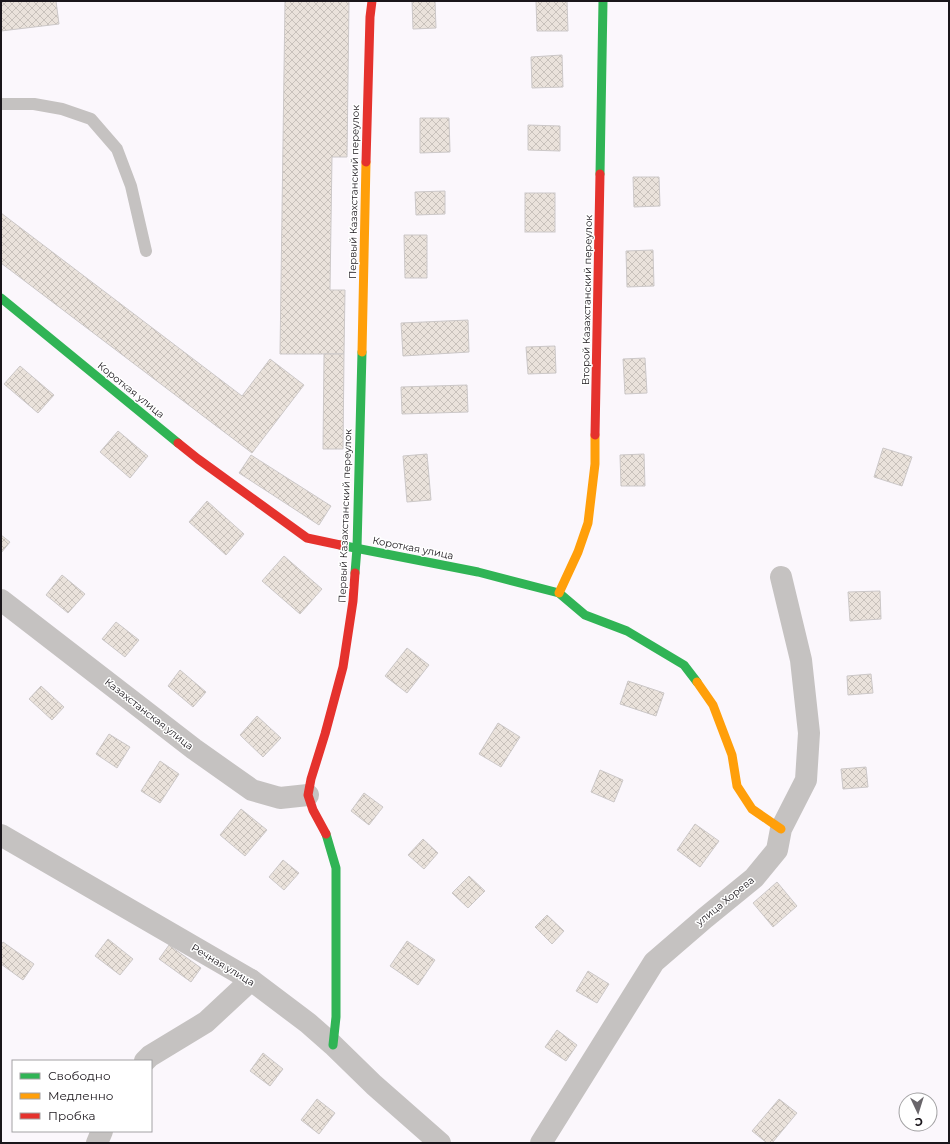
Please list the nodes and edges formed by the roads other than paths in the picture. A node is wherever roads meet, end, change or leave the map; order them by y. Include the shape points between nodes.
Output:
1 (372, 1) edge
2 (603, 1) edge
3 (1, 104) edge
4 (146, 251) dead end
5 (1, 298) edge
6 (357, 548) junction
7 (781, 577) dead end
8 (559, 594) junction
9 (1, 600) edge
10 (308, 794) junction
11 (781, 829) junction
12 (1, 835) edge
13 (251, 980) junction
14 (333, 1045) junction
15 (146, 1060) edge
16 (102, 1132) edge
17 (97, 1143) edge
18 (440, 1143) edge
19 (541, 1143) edge

1 - 6 street, Первый Казахстанский переулок
2 - 8 street, Второй Казахстанский переулок via 595,464 588,523
3 - 4 lane via 34,104 62,109 91,119 117,149 131,186
5 - 6 street, Короткая улица via 198,459 307,538
6 - 8 street, Короткая улица via 478,572
6 - 10 street, Первый Казахстанский переулок via 353,601 343,667 310,779
7 - 11 street, улица Хорева via 801,660 808,733 806,780
8 - 11 street, Короткая улица via 586,615 627,631 684,665 713,705 732,755 737,786 752,809
9 - 10 street, Казахстанская улица via 194,749 252,790 280,798
10 - 14 street, Первый Казахстанский переулок via 313,810 328,838 336,868 336,1009
11 - 19 street, улица Хорева via 777,850 754,878 654,962
12 - 13 street, Речная улица
13 - 14 street, Речная улица
13 - 15 street via 206,1022
14 - 18 street, Речная улица
16 - 17 street

